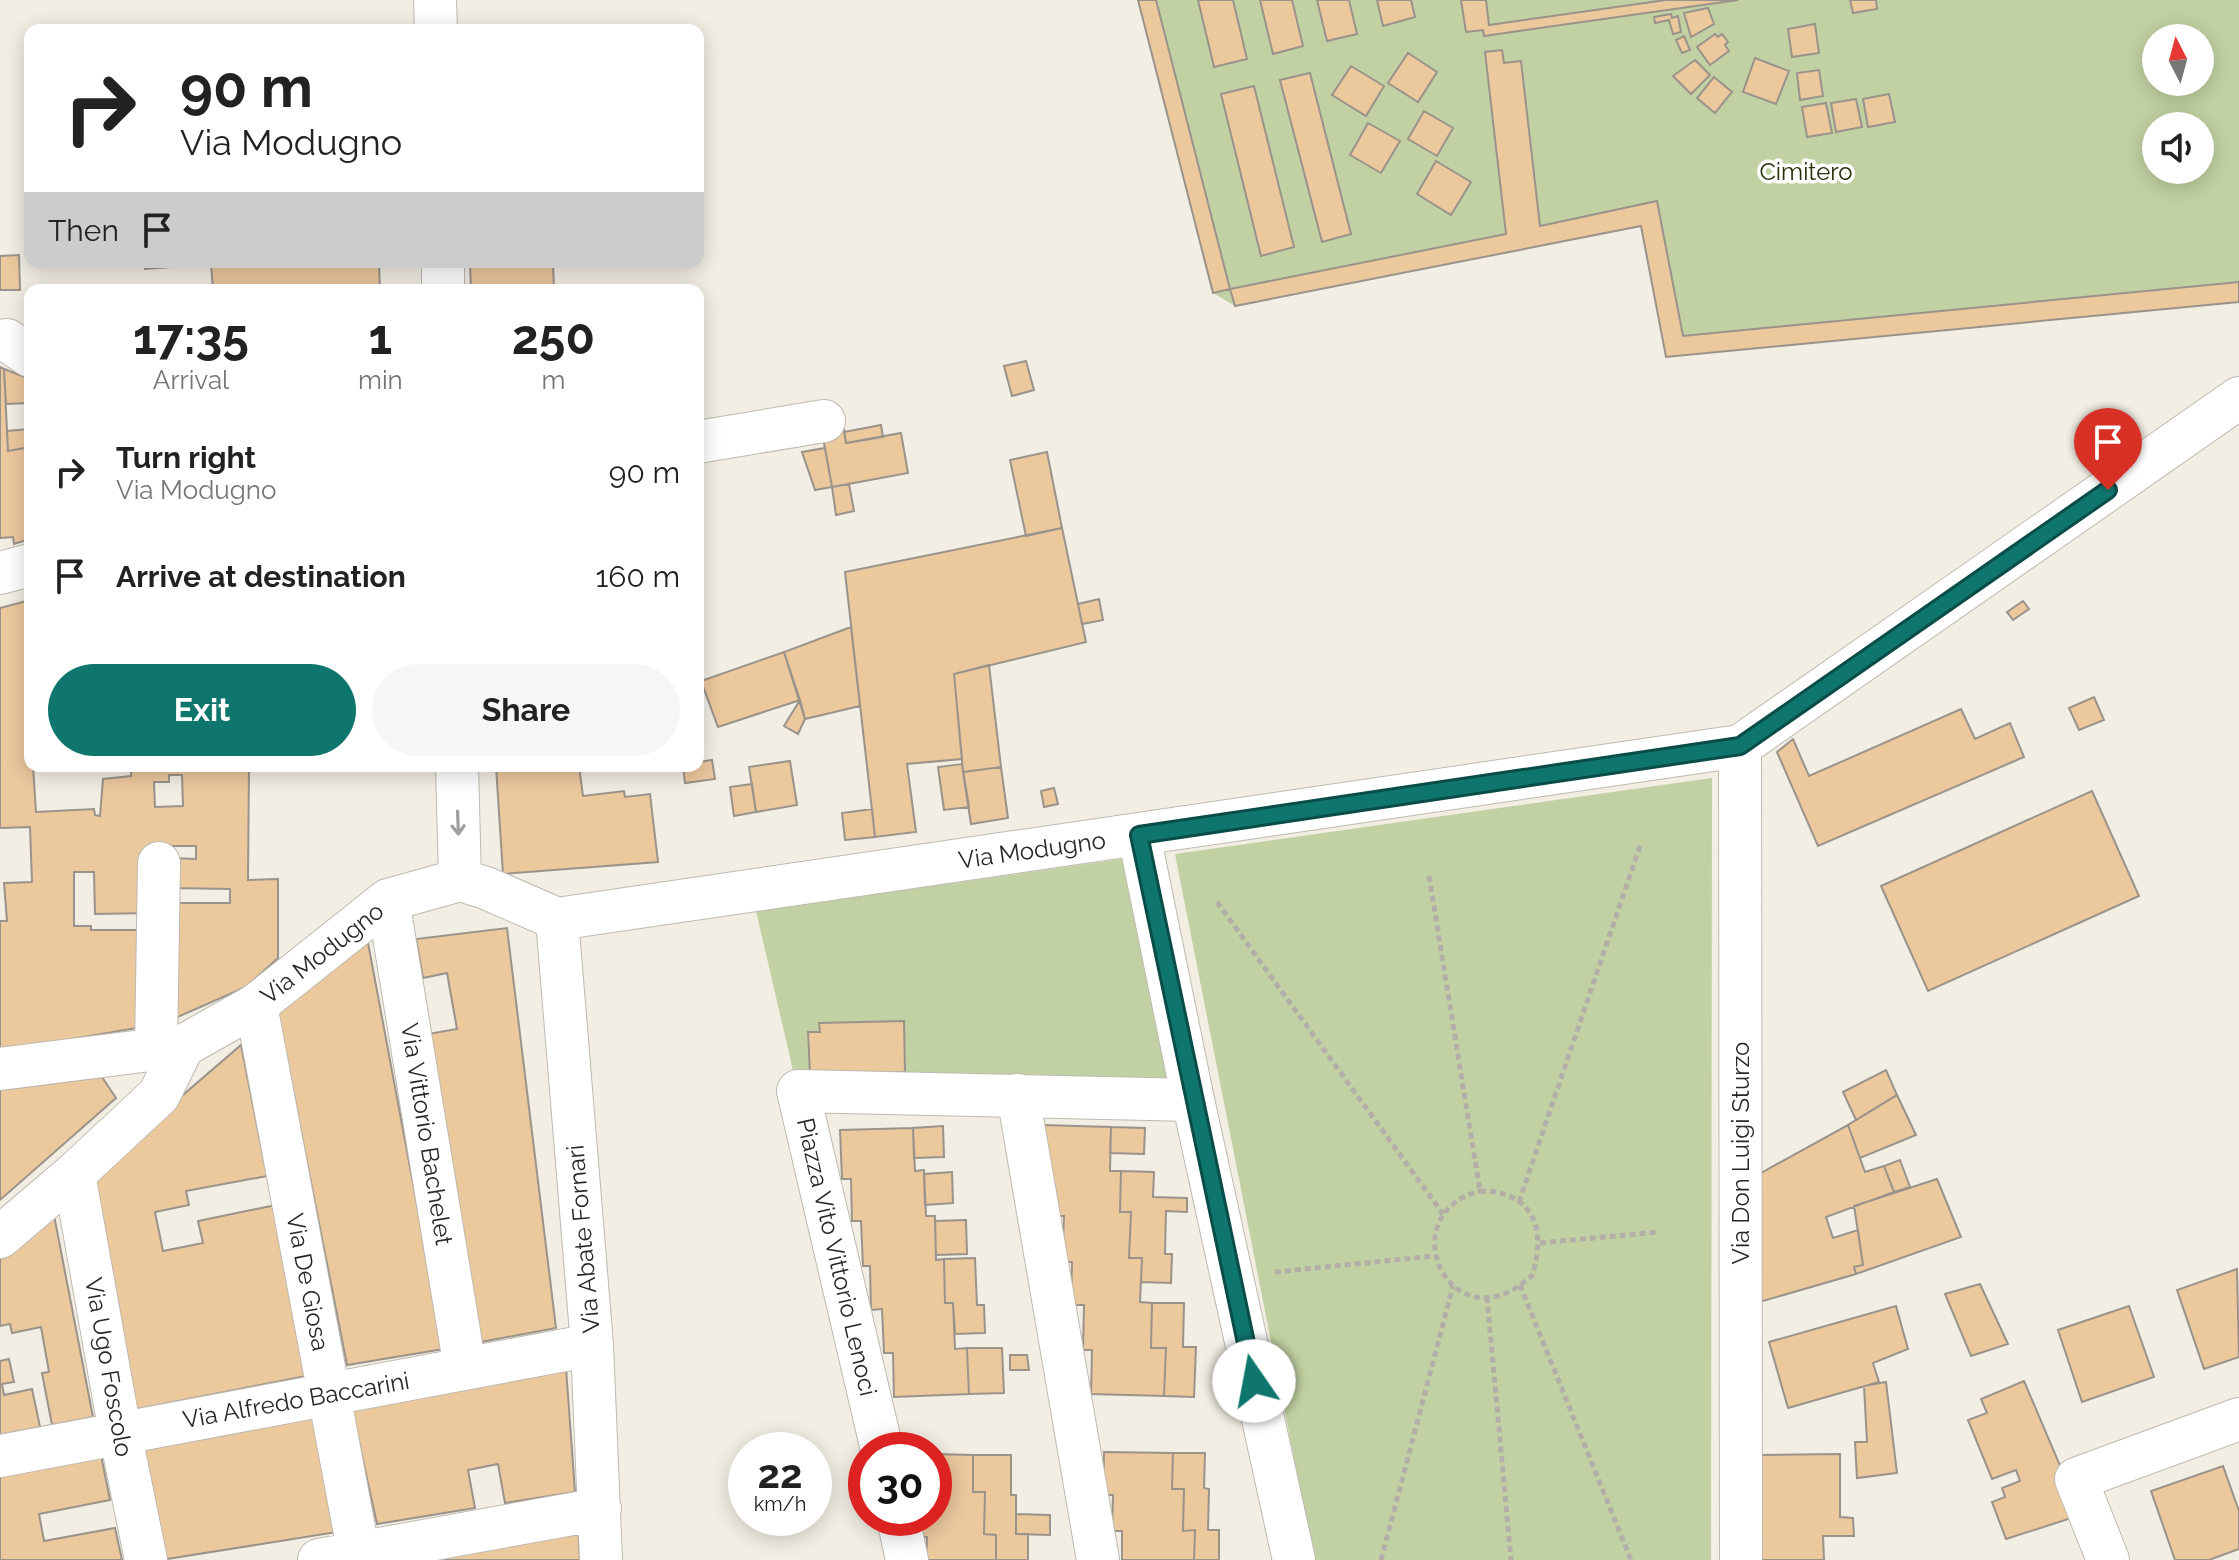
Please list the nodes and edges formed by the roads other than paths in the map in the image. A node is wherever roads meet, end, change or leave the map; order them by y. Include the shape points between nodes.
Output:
1 (435, 0) edge
2 (436, 24) edge
3 (2239, 398) edge
4 (824, 421) dead end
5 (704, 441) edge
6 (24, 567) edge
7 (0, 573) edge
8 (1740, 746) junction
9 (457, 772) edge
10 (1139, 835) junction
11 (159, 863) dead end
12 (460, 880) junction
13 (388, 900) junction
14 (557, 919) junction
15 (256, 1005) junction
16 (170, 1048) junction
17 (0, 1069) edge
18 (1018, 1095) junction
19 (1193, 1100) junction
20 (74, 1174) junction
21 (0, 1237) edge
22 (592, 1345) junction
23 (465, 1368) junction
24 (330, 1394) junction
25 (2239, 1419) edge
26 (120, 1432) junction
27 (878, 1432) edge
28 (0, 1456) edge
29 (600, 1509) junction
30 (902, 1536) edge
31 (346, 1558) edge
32 (146, 1560) edge
33 (601, 1560) edge
34 (907, 1560) edge
35 (1098, 1560) edge
36 (1294, 1560) edge
37 (1741, 1560) edge
38 (2108, 1560) edge

1 - 2 street
3 - 8 street, Via Modugno
4 - 5 street
6 - 7 street
8 - 10 street, Via Modugno
8 - 37 street, Via Don Luigi Sturzo
9 -> 12 street
10 - 14 street, Via Modugno
10 - 19 street
11 - 16 street
12 - 13 street, Via Modugno
12 - 14 street
13 - 15 street, Via Modugno
13 - 23 street, Via Vittorio Bachelet
14 - 22 street, Via Abate Fornari
15 - 16 street, Via Modugno
15 - 24 street, Via De Giosa
16 - 17 street
16 - 20 street via 159,1095
18 - 19 street, Piazza Vito Vittorio Lenoci
18 - 27 street, Piazza Vito Vittorio Lenoci via 798,1091
18 - 35 street
19 - 36 street
20 - 21 street
20 - 26 street, Via Ugo Foscolo
22 - 23 street, Via Alfredo Baccarini
22 - 29 street, Via Abate Fornari
23 - 24 street, Via Alfredo Baccarini
24 - 26 street, Via Alfredo Baccarini
24 - 31 street, Via De Giosa
25 - 38 street via 2076,1479
26 - 28 street, Via Alfredo Baccarini
26 - 32 street, Via Ugo Foscolo
29 - 31 street
29 - 33 street, Via Abate Fornari
30 - 34 street

